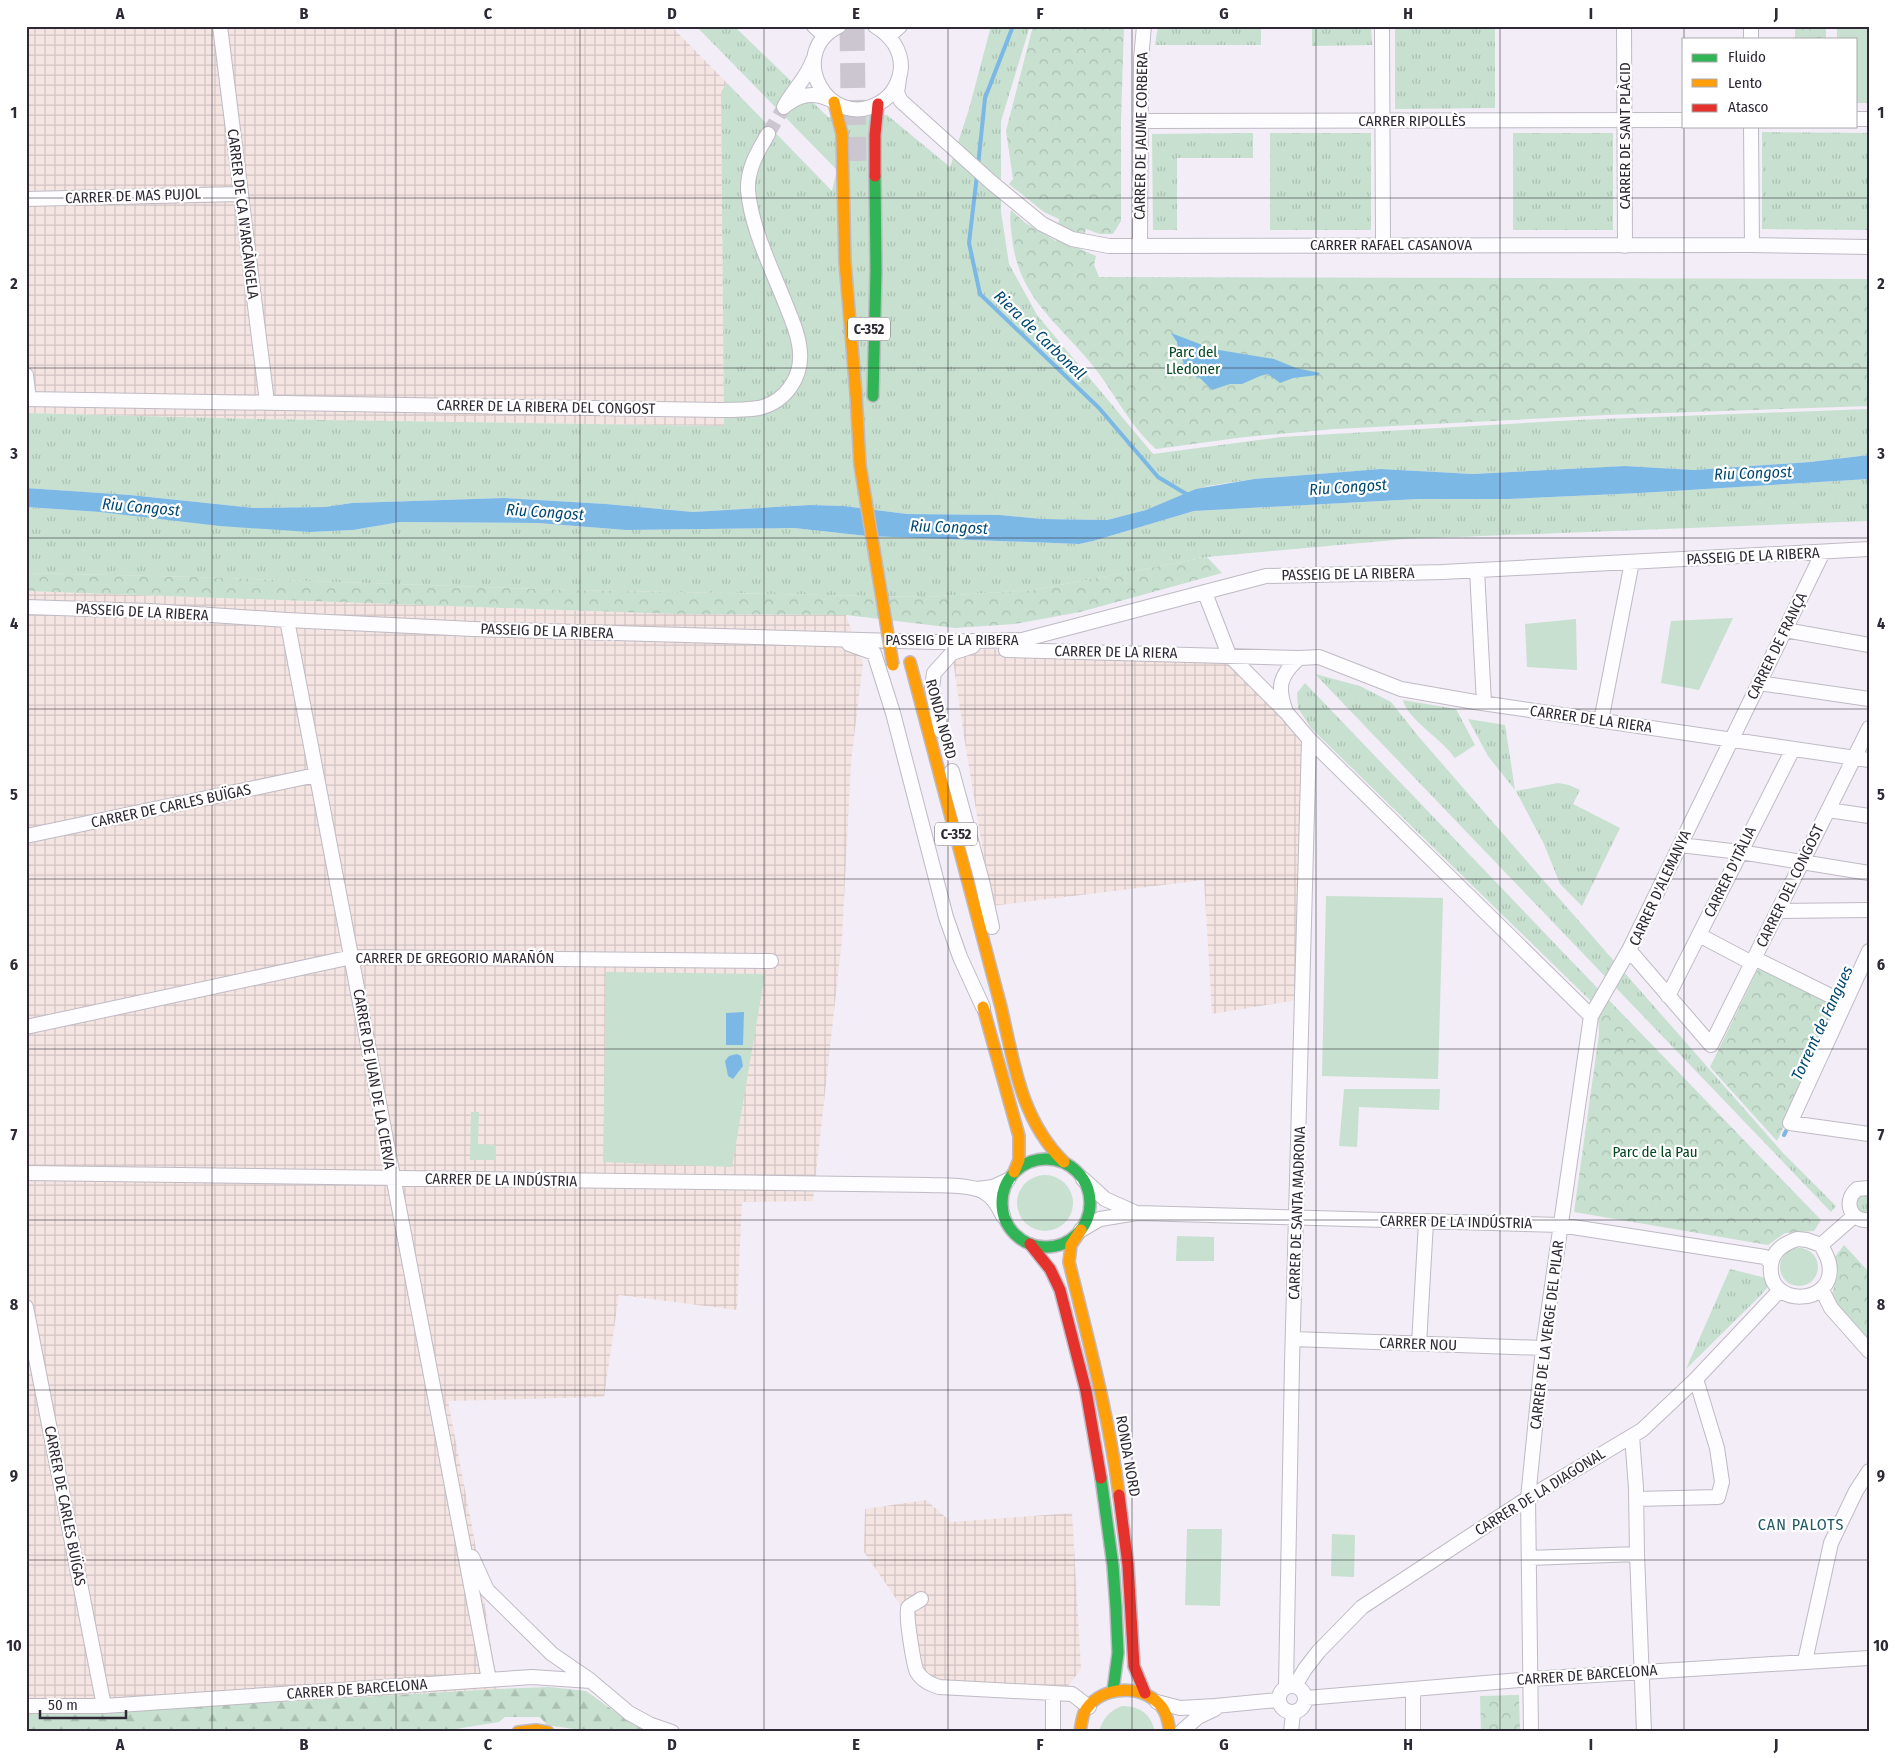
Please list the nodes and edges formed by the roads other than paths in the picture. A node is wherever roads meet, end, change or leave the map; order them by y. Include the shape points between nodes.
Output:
1 (220, 26) edge
2 (814, 26) edge
3 (839, 26) edge
4 (876, 26) edge
5 (900, 26) edge
6 (1144, 26) edge
7 (1382, 26) edge
8 (1624, 26) edge
9 (826, 36) junction
10 (888, 36) junction
11 (814, 57) junction
12 (899, 79) junction
13 (832, 101) junction
14 (879, 103) junction
15 (905, 105) junction
16 (1625, 120) junction
17 (1682, 120) edge
18 (1140, 121) junction
19 (1383, 121) junction
20 (1751, 128) edge
21 (768, 134) tunnel mouth
22 (239, 194) junction
23 (26, 199) edge
24 (1383, 245) junction
25 (1752, 245) junction
26 (1140, 246) junction
27 (1625, 246) junction
28 (1869, 247) edge
29 (26, 375) edge
30 (856, 394) junction
31 (28, 399) edge
32 (267, 402) junction
33 (1869, 549) edge
34 (1823, 552) junction
35 (1632, 562) junction
36 (1477, 570) junction
37 (1205, 592) junction
38 (26, 607) edge
39 (287, 620) junction
40 (902, 626) dead end
41 (1785, 630) junction
42 (831, 640) junction
43 (988, 641) junction
44 (934, 642) junction
45 (1869, 645) edge
46 (966, 649) junction
47 (1229, 655) junction
48 (1300, 658) junction
49 (895, 669) dead end
50 (1759, 683) junction
51 (1869, 699) edge
52 (1484, 703) junction
53 (1286, 712) junction
54 (1601, 720) junction
55 (1869, 728) edge
56 (1309, 739) junction
57 (1732, 740) junction
58 (1793, 749) junction
59 (1853, 758) junction
60 (1869, 760) edge
61 (316, 775) junction
62 (1828, 810) junction
63 (1869, 816) edge
64 (26, 836) edge
65 (1680, 845) junction
66 (1740, 852) junction
67 (1802, 862) junction
68 (1869, 873) edge
69 (1869, 910) edge
70 (1778, 911) junction
71 (963, 931) dead end
72 (1699, 935) junction
73 (1629, 950) junction
74 (1869, 951) edge
75 (352, 957) junction
76 (771, 961) dead end
77 (1753, 961) junction
78 (1668, 996) junction
79 (1845, 1003) junction
80 (983, 1007) junction
81 (1001, 1007) junction
82 (1590, 1016) junction
83 (26, 1027) edge
84 (1712, 1045) joint
85 (1869, 1134) edge
86 (1065, 1162) junction
87 (26, 1173) edge
88 (1011, 1176) junction
89 (392, 1178) junction
90 (1084, 1179) junction
91 (1869, 1188) edge
92 (976, 1189) junction
93 (1137, 1212) junction
94 (1004, 1216) junction
95 (1854, 1216) junction
96 (1297, 1218) junction
97 (1869, 1220) edge
98 (1426, 1222) junction
99 (1560, 1225) junction
100 (1081, 1230) junction
101 (1030, 1244) junction
102 (1821, 1245) junction
103 (1772, 1263) junction
104 (1780, 1290) junction
105 (1822, 1290) junction
106 (26, 1307) edge
107 (1293, 1339) junction
108 (1419, 1344) junction
109 (1543, 1348) junction
110 (1869, 1351) edge
111 (1696, 1379) junction
112 (1632, 1436) junction
113 (1869, 1471) edge
114 (1528, 1498) junction
115 (1636, 1499) junction
116 (463, 1538) junction
117 (1637, 1554) junction
118 (1529, 1558) junction
119 (921, 1599) dead end
120 (1869, 1658) edge
121 (1805, 1661) junction
122 (1643, 1672) junction
123 (1531, 1679) junction
124 (489, 1680) junction
125 (591, 1681) junction
126 (1291, 1686) junction
127 (1412, 1689) junction
128 (1113, 1690) junction
129 (1054, 1693) junction
130 (1146, 1693) junction
131 (1306, 1698) junction
132 (1278, 1700) junction
133 (1157, 1702) junction
134 (26, 1706) edge
135 (104, 1706) junction
136 (1222, 1706) junction
137 (1089, 1707) junction
138 (1293, 1713) junction
139 (518, 1732) edge
140 (548, 1732) edge
141 (672, 1732) edge
142 (1053, 1732) edge
143 (1080, 1732) edge
144 (1170, 1732) edge
145 (1181, 1732) edge
146 (1291, 1732) edge
147 (1413, 1732) edge
148 (1531, 1732) edge
149 (1644, 1732) edge

1 - 22 street, CARRER DE CA N'ARCÀNGELA
2 - 9 street
3 - 9 street
4 - 10 street
5 - 10 street
6 - 18 street, CARRER DE JAUME CORBERA
7 - 19 street
8 - 16 street, CARRER DE SANT PLÀCID
9 - 11 street
10 - 12 street via 899,53
11 - 13 street via 816,81
11 - 13 street via 808,72 784,107 808,95
12 - 14 street via 893,91
12 - 15 street via 897,93
13 - 14 street via 853,109
13 - 30 main road via 842,134 845,262
14 - 15 street via 897,100
14 - 30 main road, C-352 via 875,135 874,400 861,263
15 - 26 street, CARRER RAFAEL CASANOVA via 1042,224 1072,239 1109,246
16 - 17 street, CARRER RIPOLLÈS
16 - 19 street, CARRER RIPOLLÈS
16 - 27 street, CARRER DE SANT PLÀCID
18 - 19 street, CARRER RIPOLLÈS
18 - 26 street, CARRER DE JAUME CORBERA
19 - 24 street
20 - 25 street
21 - 32 street, CARRER DE LA RIBERA DEL CONGOST via 752,166 748,188 755,224 794,326 800,353 800,364 792,386 769,404 742,410 721,410
22 - 23 street, CARRER DE MAS PUJOL
22 - 32 street, CARRER DE CA N'ARCÀNGELA
24 - 26 street, CARRER RAFAEL CASANOVA
24 - 27 street, CARRER RAFAEL CASANOVA
25 - 27 street, CARRER RAFAEL CASANOVA
25 - 28 street, CARRER RAFAEL CASANOVA
29 - 31 street
30 - 49 main road, C-352, bridge via 860,465
31 - 32 street, CARRER DE LA RIBERA DEL CONGOST
33 - 34 street, PASSEIG DE LA RIBERA
34 - 35 street, PASSEIG DE LA RIBERA
34 - 41 street, CARRER DE FRANÇA
35 - 36 street, PASSEIG DE LA RIBERA
35 - 54 street
36 - 37 street, PASSEIG DE LA RIBERA via 1266,576
36 - 52 street
37 - 43 street, PASSEIG DE LA RIBERA via 1022,640
37 - 47 street
38 - 39 street, PASSEIG DE LA RIBERA
39 - 42 street, PASSEIG DE LA RIBERA
39 - 61 street, CARRER DE JUAN DE LA CIERVA
40 - 81 main road, RONDA NORD / C-352
41 - 45 street
41 - 50 street, CARRER DE FRANÇA
42 - 44 street, PASSEIG DE LA RIBERA
42 - 80 street via 874,653 894,714 946,917
43 - 44 street, PASSEIG DE LA RIBERA
43 - 46 street
44 - 46 street, CARRER DE LA RIERA via 949,648
46 - 47 street, CARRER DE LA RIERA
46 - 81 street via 952,653 934,673 932,688 984,889
47 - 48 street, CARRER DE LA RIERA
47 - 53 street
48 - 52 street, CARRER DE LA RIERA via 1319,657 1401,689
48 - 53 street via 1285,671 1280,694
50 - 51 street
50 - 57 street, CARRER DE FRANÇA
52 - 54 street, CARRER DE LA RIERA
53 - 56 street
54 - 57 street, CARRER DE LA RIERA
55 - 59 street, CARRER DEL CONGOST
56 - 82 street
56 - 96 street, CARRER DE SANTA MADRONA
57 - 58 street, CARRER DE LA RIERA
57 - 65 street, CARRER D'ALEMANYA
58 - 59 street, CARRER DE LA RIERA
58 - 66 street, CARRER D'ITÀLIA
59 - 60 street, CARRER DE LA RIERA
59 - 62 street, CARRER DEL CONGOST
61 - 64 street, CARRER DE CARLES BUÏGAS
61 - 75 street, CARRER DE JUAN DE LA CIERVA
62 - 63 street
62 - 67 street, CARRER DEL CONGOST
65 - 66 street
65 - 73 street, CARRER D'ALEMANYA
66 - 67 street
66 - 72 street, CARRER D'ITÀLIA
67 - 68 street
67 - 70 street, CARRER DEL CONGOST
69 - 70 street
70 - 77 street, CARRER DEL CONGOST
71 - 80 main road
72 - 77 street
72 - 78 street, CARRER D'ITÀLIA
73 - 78 street, CARRER D'ALEMANYA
73 - 82 street, CARRER DE LA VERGE DEL PILAR
74 - 79 street
75 - 76 street, CARRER DE GREGORIO MARAÑÓN
75 - 83 street, CARRER DE GREGORIO MARAÑÓN
75 - 89 street, CARRER DE JUAN DE LA CIERVA
77 - 79 street
77 - 84 street, CARRER DEL CONGOST
78 - 84 street, CARRER D'ALEMANYA
79 - 85 street via 1790,1123
80 - 88 main road via 1020,1136 1019,1160
81 - 86 main road, RONDA NORD / C-352 via 1035,1128
82 - 99 street, CARRER DE LA VERGE DEL PILAR
86 - 88 main road via 1051,1158 1036,1159 1022,1165
86 - 90 main road, C-352
87 - 89 street, CARRER DE LA INDÚSTRIA
88 - 92 street via 993,1187
88 - 94 main road via 1001,1202
89 - 92 street, CARRER DE LA INDÚSTRIA via 928,1185
89 - 116 street, CARRER DE JUAN DE LA CIERVA
90 - 93 street via 1105,1199
90 - 100 main road via 1090,1202 1088,1217
91 - 95 street via 1857,1189 1850,1198
92 - 94 street via 992,1198
93 - 96 street, CARRER DE LA INDÚSTRIA
93 - 100 street via 1100,1219
94 - 101 main road via 1009,1228
95 - 97 street
95 - 102 street
96 - 98 street, CARRER DE LA INDÚSTRIA
96 - 107 street, CARRER DE SANTA MADRONA
98 - 99 street, CARRER DE LA INDÚSTRIA
98 - 108 street
99 - 103 street, CARRER DE LA INDÚSTRIA via 1764,1258
99 - 109 street, CARRER DE LA VERGE DEL PILAR
100 - 101 main road via 1058,1246
100 - 130 main road, RONDA NORD via 1070,1246 1069,1262 1114,1455 1128,1565 1134,1666
101 - 128 main road, RONDA NORD via 1050,1269 1060,1290 1095,1439 1113,1566 1118,1652
102 - 103 street via 1797,1239 1783,1244
102 - 105 street via 1830,1269
103 - 104 street via 1771,1270
104 - 105 street via 1796,1297 1806,1297
104 - 111 street, CARRER DE LA DIAGONAL
105 - 110 street via 1831,1308
106 - 135 street, CARRER DE CARLES BUÏGAS
107 - 108 street, CARRER NOU
107 - 126 street, CARRER DE SANTA MADRONA
108 - 109 street, CARRER NOU
109 - 114 street, CARRER DE LA VERGE DEL PILAR
111 - 112 street, CARRER DE LA DIAGONAL
111 - 115 street via 1717,1448 1722,1482 1718,1497
112 - 114 street, CARRER DE LA DIAGONAL
112 - 115 street
113 - 121 street via 1831,1543
114 - 118 street, CARRER DE LA VERGE DEL PILAR
114 - 126 street, CARRER DE LA DIAGONAL via 1362,1607 1319,1650
115 - 117 street
116 - 124 street, CARRER DE JUAN DE LA CIERVA
116 - 125 street, CARRER DE JUAN DE LA CIERVA via 486,1590 552,1654
117 - 118 street
117 - 122 street
118 - 123 street, CARRER DE LA VERGE DEL PILAR
119 - 129 street via 906,1613 913,1661 917,1672 928,1684
120 - 121 street, CARRER DE BARCELONA
121 - 122 street, CARRER DE BARCELONA
122 - 123 street, CARRER DE BARCELONA
122 - 149 street
123 - 127 street, CARRER DE BARCELONA
123 - 148 street, CARRER DE LA VERGE DEL PILAR
124 - 125 street, CARRER DE BARCELONA via 532,1677
124 - 135 street, CARRER DE BARCELONA
125 - 141 street via 630,1713
126 - 131 street via 1300,1689
126 - 132 street via 1281,1691
127 - 131 street, CARRER DE BARCELONA
127 - 147 street
128 - 130 main road via 1128,1688
128 - 137 main road via 1098,1697
129 - 137 street via 1072,1694
129 - 142 street
130 - 133 main road
131 - 138 street via 1302,1709
132 - 136 street
132 - 138 street via 1281,1708
133 - 136 street via 1180,1708
133 - 144 main road via 1165,1713
134 - 135 street, CARRER DE BARCELONA
136 - 145 street via 1198,1717
137 - 143 main road via 1084,1713
138 - 146 street
139 - 140 main road

